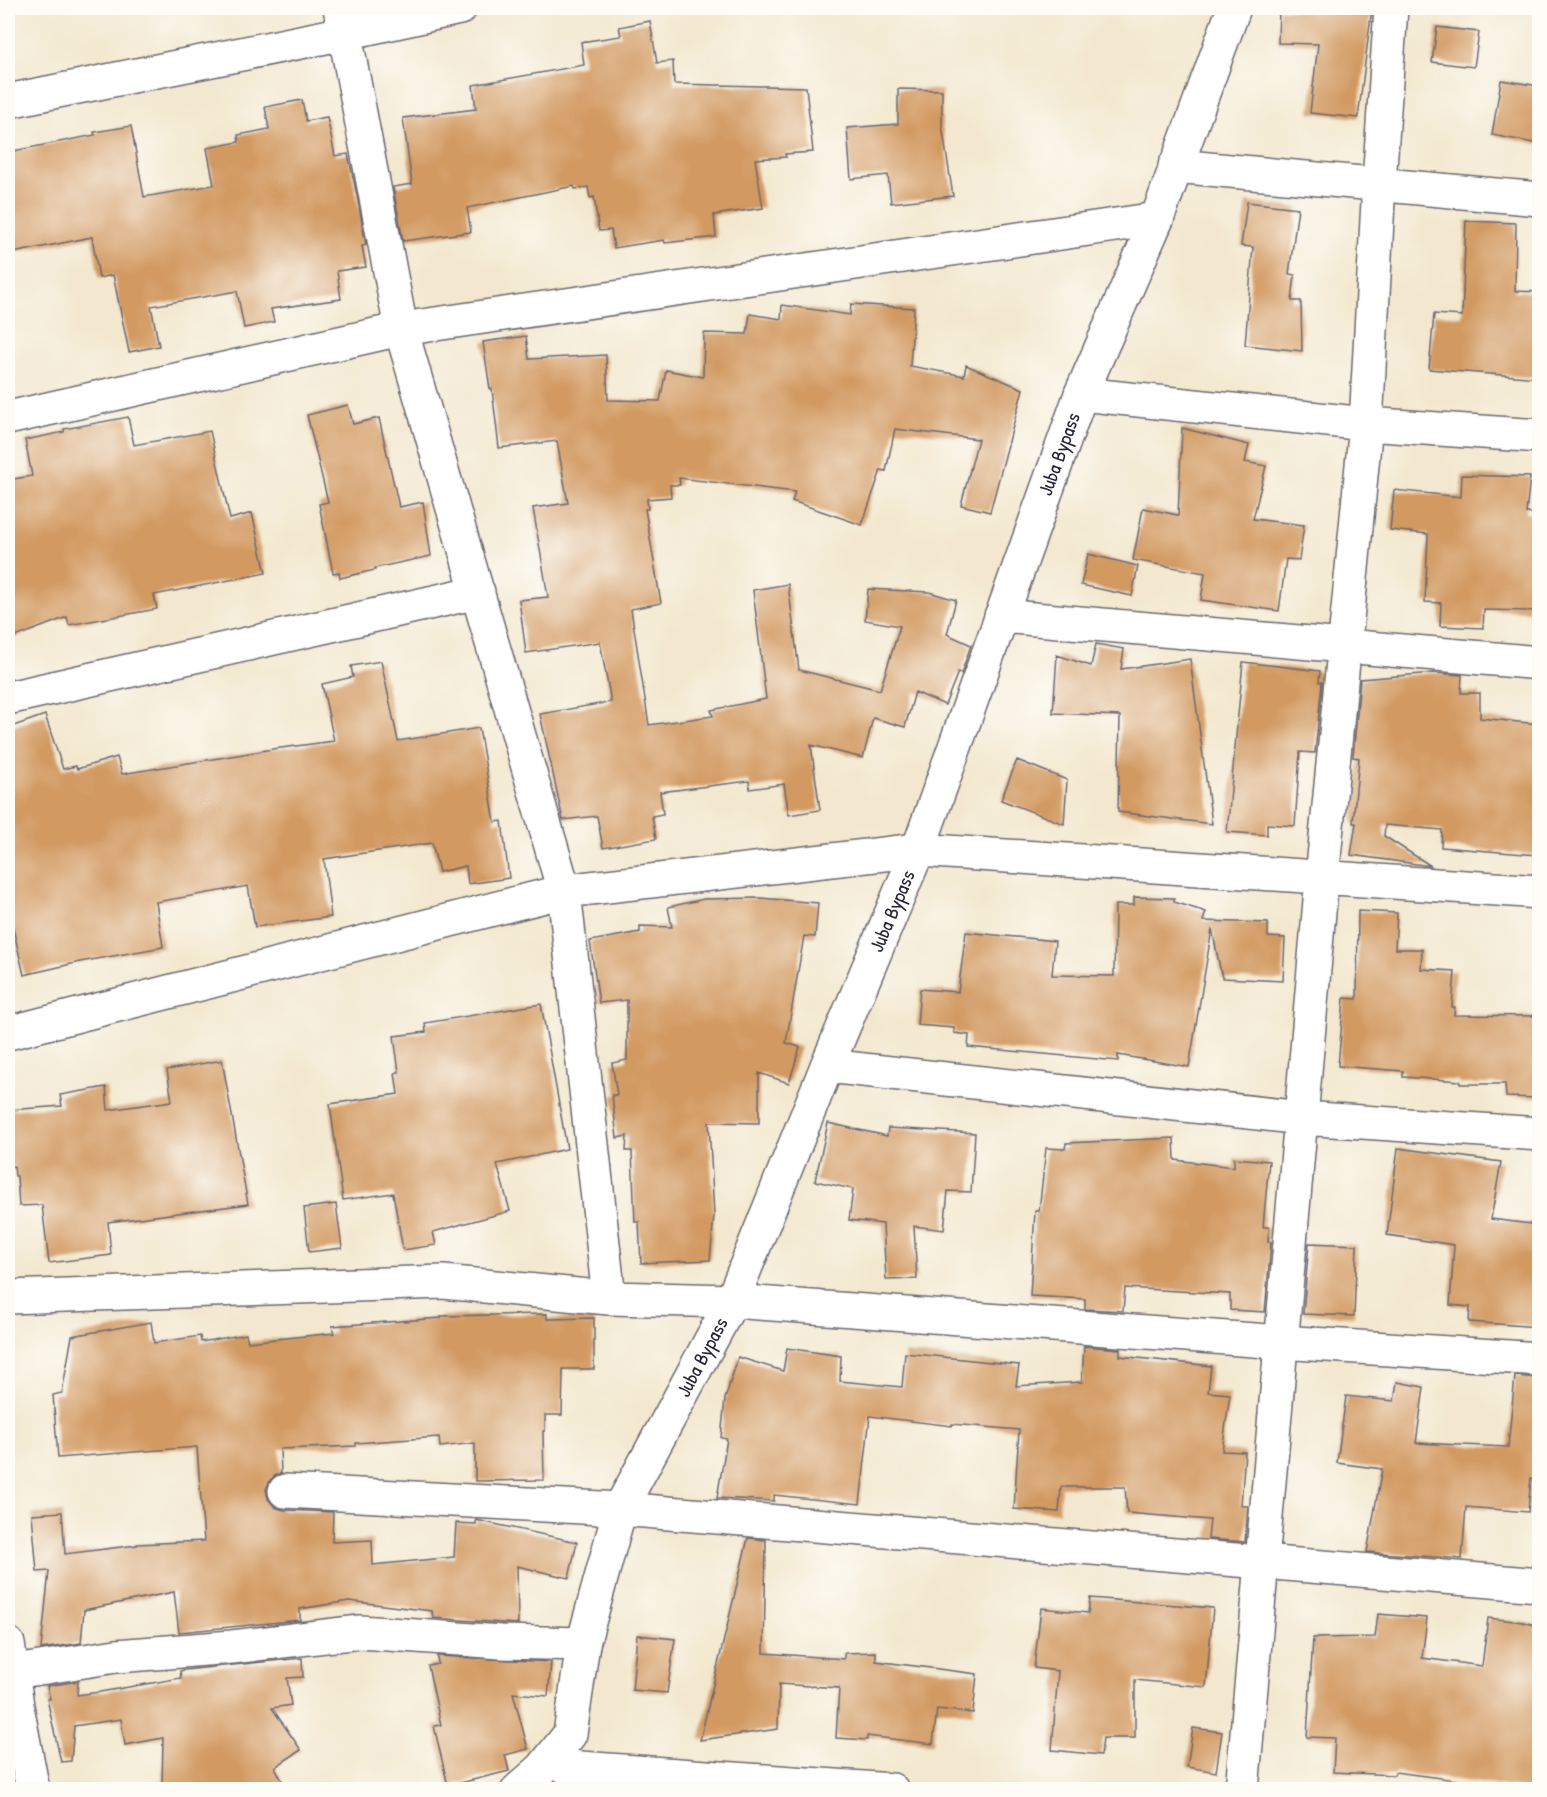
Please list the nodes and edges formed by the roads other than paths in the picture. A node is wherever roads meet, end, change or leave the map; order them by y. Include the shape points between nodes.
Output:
1 (460, 8) edge
2 (1234, 8) edge
3 (1391, 8) edge
4 (342, 20) edge
5 (8, 102) edge
6 (1175, 166) junction
7 (1379, 183) junction
8 (1539, 199) edge
9 (1157, 219) junction
10 (401, 329) junction
11 (1081, 394) junction
12 (8, 418) edge
13 (1366, 424) junction
14 (1539, 436) edge
15 (478, 592) junction
16 (1001, 616) junction
17 (1345, 646) junction
18 (1539, 663) edge
19 (8, 698) edge
20 (918, 850) junction
21 (1322, 878) junction
22 (564, 891) junction
23 (1539, 892) edge
24 (8, 1034) edge
25 (827, 1066) junction
26 (1302, 1118) junction
27 (1539, 1134) edge
28 (8, 1297) edge
29 (609, 1298) junction
30 (732, 1301) junction
31 (1281, 1342) junction
32 (1539, 1359) edge
33 (285, 1491) dead end
34 (620, 1509) junction
35 (1263, 1562) junction
36 (1539, 1585) edge
37 (583, 1644) junction
38 (9, 1663) edge
39 (570, 1734) junction
40 (567, 1778) edge
41 (33, 1790) edge
42 (518, 1790) edge
43 (892, 1790) edge
44 (1242, 1790) edge

1 - 4 street
2 - 6 street, Juba Bypass
3 - 7 street
4 - 5 street
4 - 10 street
6 - 7 street
6 - 9 street, Juba Bypass
7 - 8 street
7 - 13 street
9 - 10 street
9 - 11 street, Juba Bypass
10 - 12 street
10 - 15 street
11 - 13 street
11 - 16 street, Juba Bypass
13 - 14 street
13 - 17 street
15 - 19 street
15 - 22 street
16 - 17 street
16 - 20 street, Juba Bypass
17 - 18 street
17 - 21 street
20 - 21 street
20 - 22 street
20 - 25 street, Juba Bypass
21 - 23 street
21 - 26 street
22 - 24 street
22 - 29 street
25 - 26 street
25 - 30 street, Juba Bypass
26 - 27 street
26 - 31 street
28 - 29 street via 444,1282
29 - 30 street
30 - 31 street
30 - 34 street, Juba Bypass
31 - 32 street
31 - 35 street
33 - 34 street
34 - 35 street
34 - 37 street, Juba Bypass
35 - 36 street
35 - 44 street
37 - 38 street via 360,1632 232,1647
37 - 39 street, Juba Bypass
38 - 41 street
39 - 40 street, Juba Bypass
39 - 42 street via 542,1769
40 - 43 street

